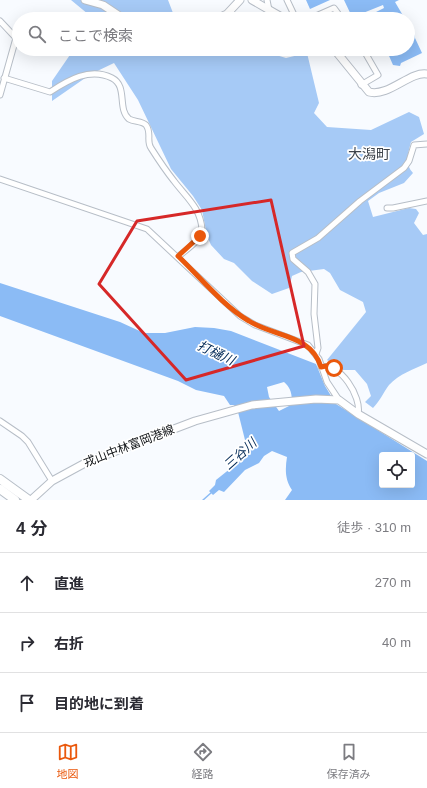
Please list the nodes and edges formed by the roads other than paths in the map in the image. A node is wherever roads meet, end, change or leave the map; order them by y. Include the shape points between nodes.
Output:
1 (86, 0) edge
2 (240, 0) edge
3 (252, 0) edge
4 (267, 0) edge
5 (287, 0) edge
6 (269, 10) junction
7 (114, 12) edge
8 (229, 12) edge
9 (273, 12) edge
10 (293, 12) edge
11 (325, 12) edge
12 (337, 12) edge
13 (0, 21) edge
14 (12, 34) edge
15 (12, 51) edge
16 (340, 56) edge
17 (367, 56) edge
18 (427, 73) edge
19 (4, 78) junction
20 (362, 84) junction
21 (0, 95) edge
22 (427, 144) edge
23 (0, 179) edge
24 (427, 201) edge
25 (387, 208) dead end
26 (178, 256) junction
27 (316, 354) junction
28 (321, 367) junction
29 (337, 400) junction
30 (358, 414) junction
31 (0, 420) edge
32 (427, 454) edge
33 (0, 479) edge
34 (52, 481) junction
35 (0, 489) edge
36 (15, 500) edge
37 (30, 500) edge

1 - 7 main road via 103,5
2 - 8 main road
3 - 6 main road
4 - 6 street
5 - 10 street
6 - 9 main road
11 - 12 street via 334,8
13 - 14 street
15 - 19 street
16 - 20 main road
17 - 20 street via 378,75
18 - 20 main road via 372,93
19 - 21 street
19 - 26 street via 50,92 78,76 101,74 114,79 122,91 124,112 129,119 145,124 150,132 150,146 173,180 197,208 202,231 200,236
22 - 27 street via 414,145 404,168 360,201 318,238 292,253 293,259 308,272 315,284 314,314 318,348
23 - 26 street via 147,229
24 - 25 street
26 - 27 street via 240,316 255,325 300,341
27 - 28 street
28 - 29 street
28 - 30 street via 334,368 344,377 360,406
29 - 30 main road
29 - 34 main road, 戎山中林富岡港線 via 316,399 275,403 236,409 195,420 86,462
30 - 32 main road
31 - 34 street via 28,442
33 - 37 highway
34 - 37 main road, 戎山中林富岡港線
35 - 36 highway

